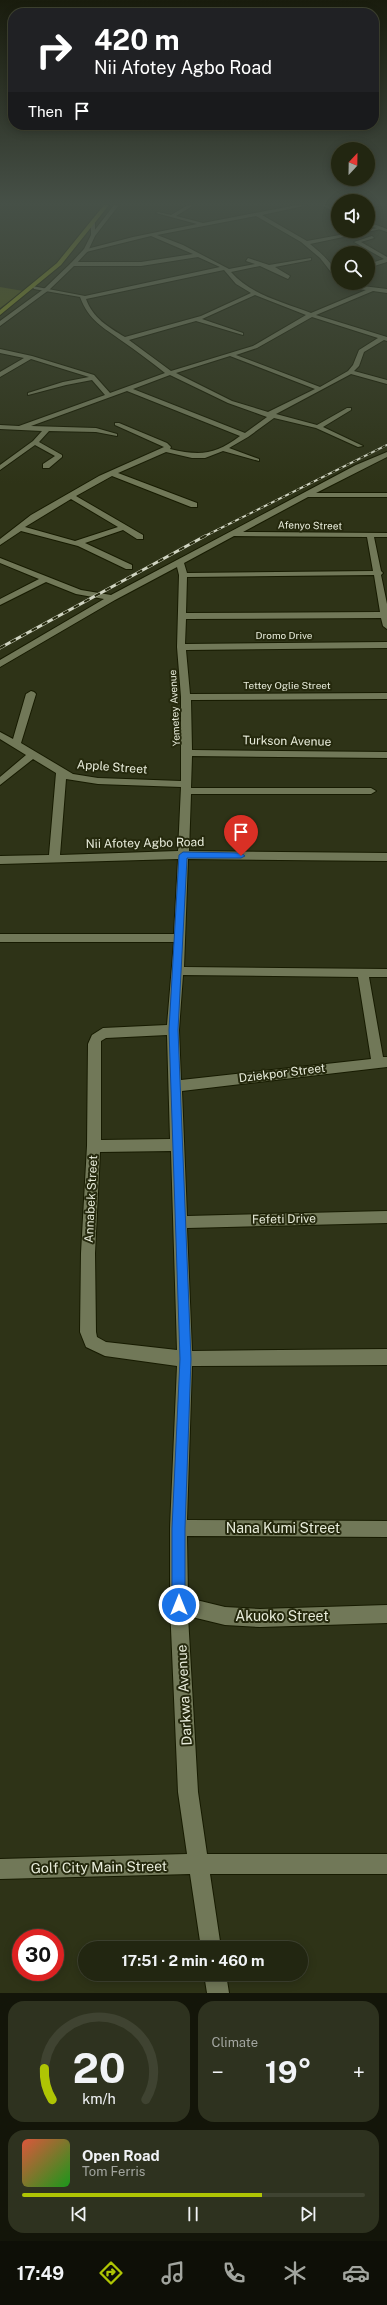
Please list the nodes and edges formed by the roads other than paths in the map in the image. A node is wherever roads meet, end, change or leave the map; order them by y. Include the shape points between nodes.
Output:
1 (20, 298) edge
2 (35, 298) edge
3 (84, 298) edge
4 (244, 298) edge
5 (268, 298) edge
6 (352, 298) edge
7 (0, 313) edge
8 (311, 315) junction
9 (196, 319) junction
10 (0, 324) edge
11 (241, 334) dead end
12 (124, 339) junction
13 (385, 339) edge
14 (0, 351) edge
15 (232, 355) junction
16 (30, 357) junction
17 (350, 372) junction
18 (170, 373) junction
19 (0, 375) edge
20 (95, 378) junction
21 (387, 382) edge
22 (320, 388) junction
23 (128, 389) junction
24 (30, 394) dead end
25 (109, 395) junction
26 (349, 409) dead end
27 (271, 415) junction
28 (117, 424) dead end
29 (0, 427) edge
30 (318, 427) junction
31 (20, 428) junction
32 (46, 430) junction
33 (115, 435) dead end
34 (246, 436) junction
35 (35, 442) junction
36 (360, 446) dead end
37 (224, 449) junction
38 (164, 450) junction
39 (387, 454) edge
40 (257, 460) dead end
41 (46, 466) dead end
42 (0, 468) edge
43 (113, 474) junction
44 (387, 495) edge
45 (72, 496) junction
46 (304, 496) junction
47 (194, 505) dead end
48 (125, 527) junction
49 (19, 528) junction
50 (0, 534) edge
51 (233, 534) junction
52 (370, 535) junction
53 (387, 535) edge
54 (10, 536) junction
55 (140, 537) dead end
56 (0, 543) edge
57 (78, 543) junction
58 (0, 560) edge
59 (180, 561) junction
60 (129, 567) dead end
61 (379, 573) junction
62 (183, 576) junction
63 (47, 578) junction
64 (112, 598) junction
65 (0, 602) edge
66 (384, 615) junction
67 (182, 616) junction
68 (387, 626) edge
69 (387, 645) edge
70 (181, 647) junction
71 (0, 664) edge
72 (31, 694) dead end
73 (387, 696) edge
74 (186, 697) junction
75 (0, 735) edge
76 (16, 744) junction
77 (187, 753) junction
78 (32, 754) junction
79 (387, 755) edge
80 (61, 773) junction
81 (0, 782) edge
82 (186, 787) junction
83 (371, 791) dead end
84 (183, 855) junction
85 (54, 857) junction
86 (387, 857) edge
87 (0, 860) edge
88 (0, 938) edge
89 (180, 938) junction
90 (178, 971) junction
91 (387, 973) edge
92 (363, 974) junction
93 (173, 1030) junction
94 (383, 1063) edge
95 (176, 1086) junction
96 (177, 1145) junction
97 (94, 1146) junction
98 (387, 1217) edge
99 (180, 1222) junction
100 (387, 1357) edge
101 (185, 1359) junction
102 (178, 1528) junction
103 (387, 1529) edge
104 (179, 1605) junction
105 (387, 1614) edge
106 (198, 1864) junction
107 (387, 1864) edge
108 (0, 1869) edge
109 (210, 1941) edge
110 (216, 1981) edge
111 (218, 1993) edge

1 - 7 highway
2 - 10 street
3 - 12 street via 86,309 102,326
4 - 9 street
5 - 8 street
6 - 8 street
8 - 13 street
8 - 15 street via 259,344
9 - 11 street
9 - 12 street
12 - 18 street
13 - 17 street via 361,351 356,366
14 - 16 street
15 - 18 street
15 - 22 street
16 - 19 street
16 - 20 street via 75,369
17 - 21 street
17 - 22 street
18 - 23 street
18 - 27 street via 230,402
20 - 24 street via 65,383
20 - 25 street
22 - 27 street
23 - 25 street
23 - 34 street
25 - 31 street
26 - 30 street
27 - 30 street
27 - 34 street
28 - 38 street via 165,444 168,447
29 - 31 street
30 - 36 street
31 - 32 street
32 - 33 street via 96,430
32 - 35 street
34 - 37 street
35 - 41 street via 60,456
35 - 42 street
37 - 38 street via 200,456
37 - 40 street
38 - 43 street
39 - 46 street
43 - 45 street
43 - 47 street
44 - 46 street
45 - 48 street
45 - 49 street
46 - 51 street
48 - 55 street
48 - 57 street
49 - 54 street
49 - 57 street
50 - 54 street
51 - 52 street, Afenyo Street
51 - 59 street
52 - 53 street, Afenyo Street
52 - 61 street
54 - 56 street
57 - 60 street
58 - 63 street
59 - 62 street, Yemetey Avenue
59 - 64 street
61 - 62 street
61 - 66 street
62 - 67 street, Yemetey Avenue
63 - 64 street via 79,592
63 - 65 street
64 - 71 street
66 - 67 street
66 - 68 street
67 - 70 street, Yemetey Avenue
69 - 70 street, Dromo Drive
70 - 74 street, Yemetey Avenue
72 - 76 street
73 - 74 street, Tettey Oglie Street
74 - 77 street, Yemetey Avenue
75 - 76 street, Apple Street
76 - 78 street, Apple Street
77 - 79 street, Turkson Avenue
77 - 82 street, Yemetey Avenue
78 - 80 street, Apple Street
78 - 81 street
80 - 82 street, Apple Street via 98,781
80 - 85 street
82 - 83 street, Apple Street
82 - 84 street, Yemetey Avenue
84 - 85 street, Nii Afotey Agbo Road
84 - 86 street, Nii Afotey Agbo Road
84 - 89 street, Darkwa Avenue
85 - 87 street, Nii Afotey Agbo Road
88 - 89 street
89 - 90 street, Darkwa Avenue
90 - 92 street
90 - 93 street, Darkwa Avenue
91 - 92 street
92 - 94 street
93 - 95 street, Darkwa Avenue
93 - 97 street, Annabek Street via 103,1033 96,1038
94 - 95 street, Dziekpor Street
95 - 96 street, Darkwa Avenue
96 - 97 street
96 - 99 street, Darkwa Avenue
97 - 101 street, Annabek Street via 88,1253 88,1332 91,1342 105,1349
98 - 99 street, Fefeti Drive
99 - 101 street, Darkwa Avenue
100 - 101 street
101 - 102 street, Darkwa Avenue
102 - 103 street, Nana Kumi Street
102 - 104 street, Darkwa Avenue
104 - 105 street, Akuoko Street via 224,1616 260,1618
104 - 106 street, Darkwa Avenue via 188,1792
106 - 107 street, Golf City Main Street
106 - 108 street, Golf City Main Street
106 - 109 street, Darkwa Avenue
110 - 111 street

